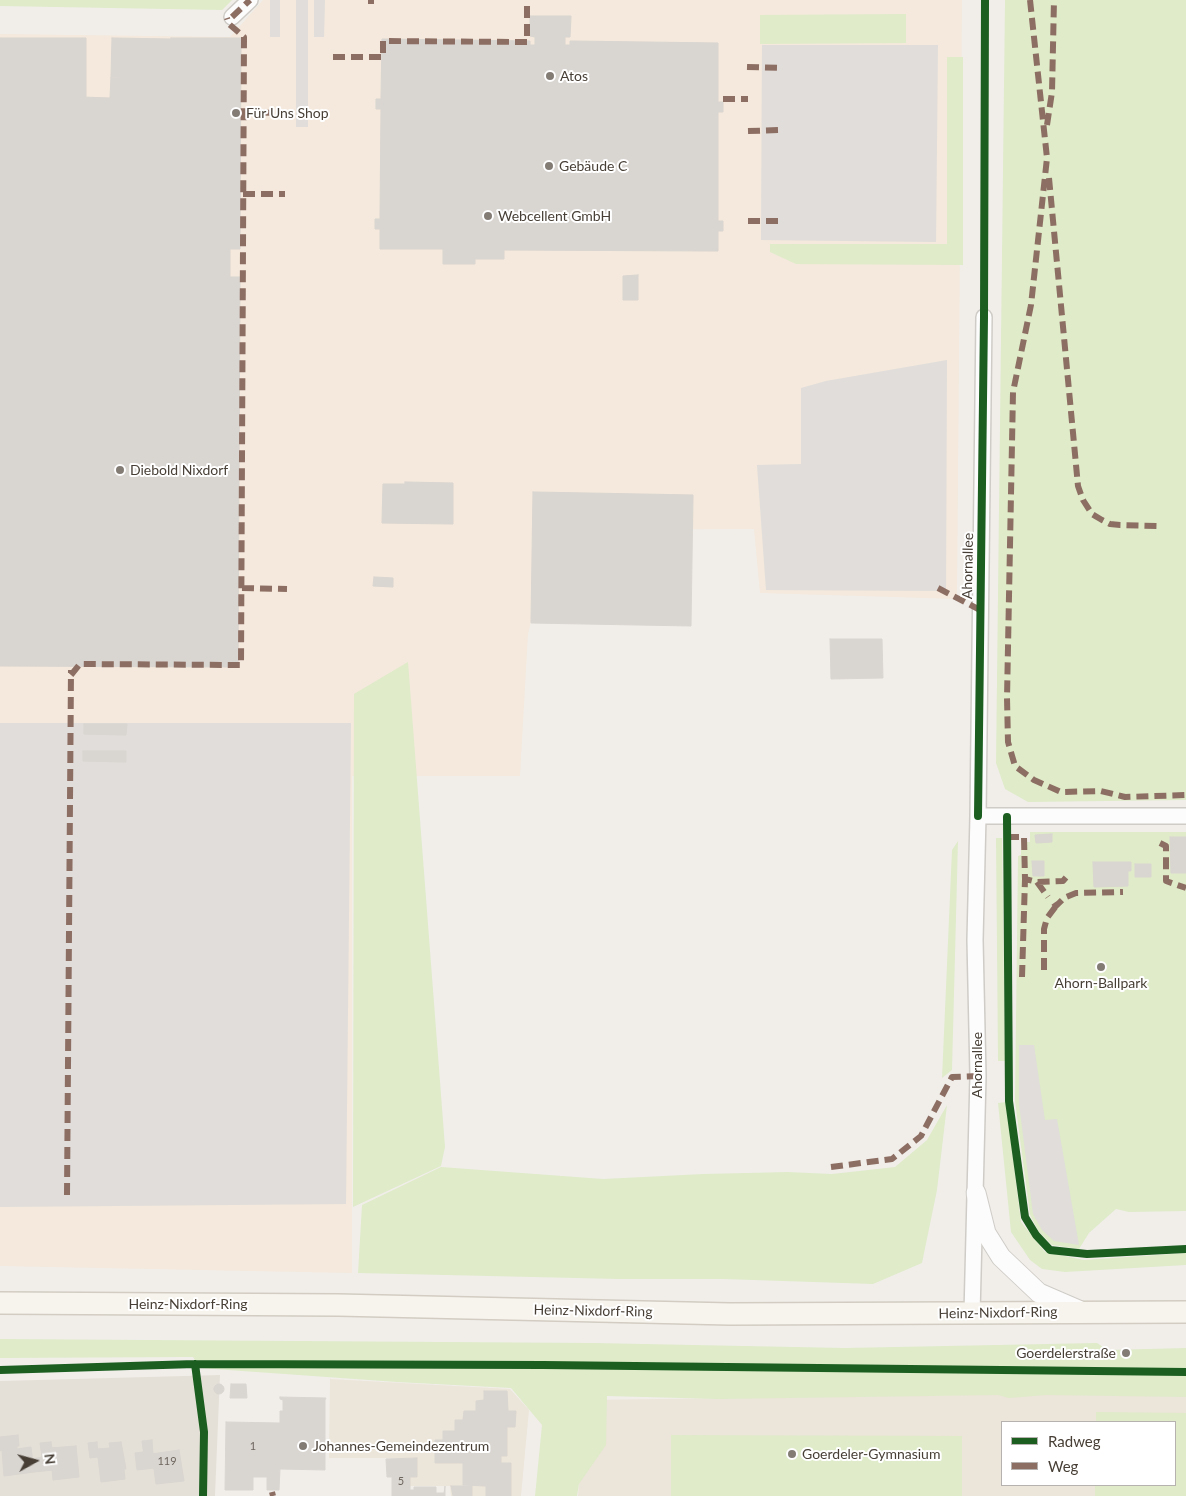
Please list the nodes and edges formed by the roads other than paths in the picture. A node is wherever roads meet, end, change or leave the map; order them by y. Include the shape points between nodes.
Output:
1 (250, 0) edge
2 (232, 17) dead end
3 (984, 317) dead end
4 (978, 816) junction
5 (1186, 816) edge
6 (976, 1194) junction
7 (0, 1303) edge
8 (1083, 1312) junction
9 (1186, 1312) edge
10 (972, 1314) junction

1 - 2 street
3 - 4 street, Ahornallee
4 - 5 street
4 - 6 street, Ahornallee
6 - 8 street via 986,1233 1001,1257 1039,1293
6 - 10 street, Ahornallee
7 - 10 main road, Heinz-Nixdorf-Ring via 338,1305 730,1314
8 - 9 main road, Heinz-Nixdorf-Ring
8 - 10 main road, Heinz-Nixdorf-Ring

